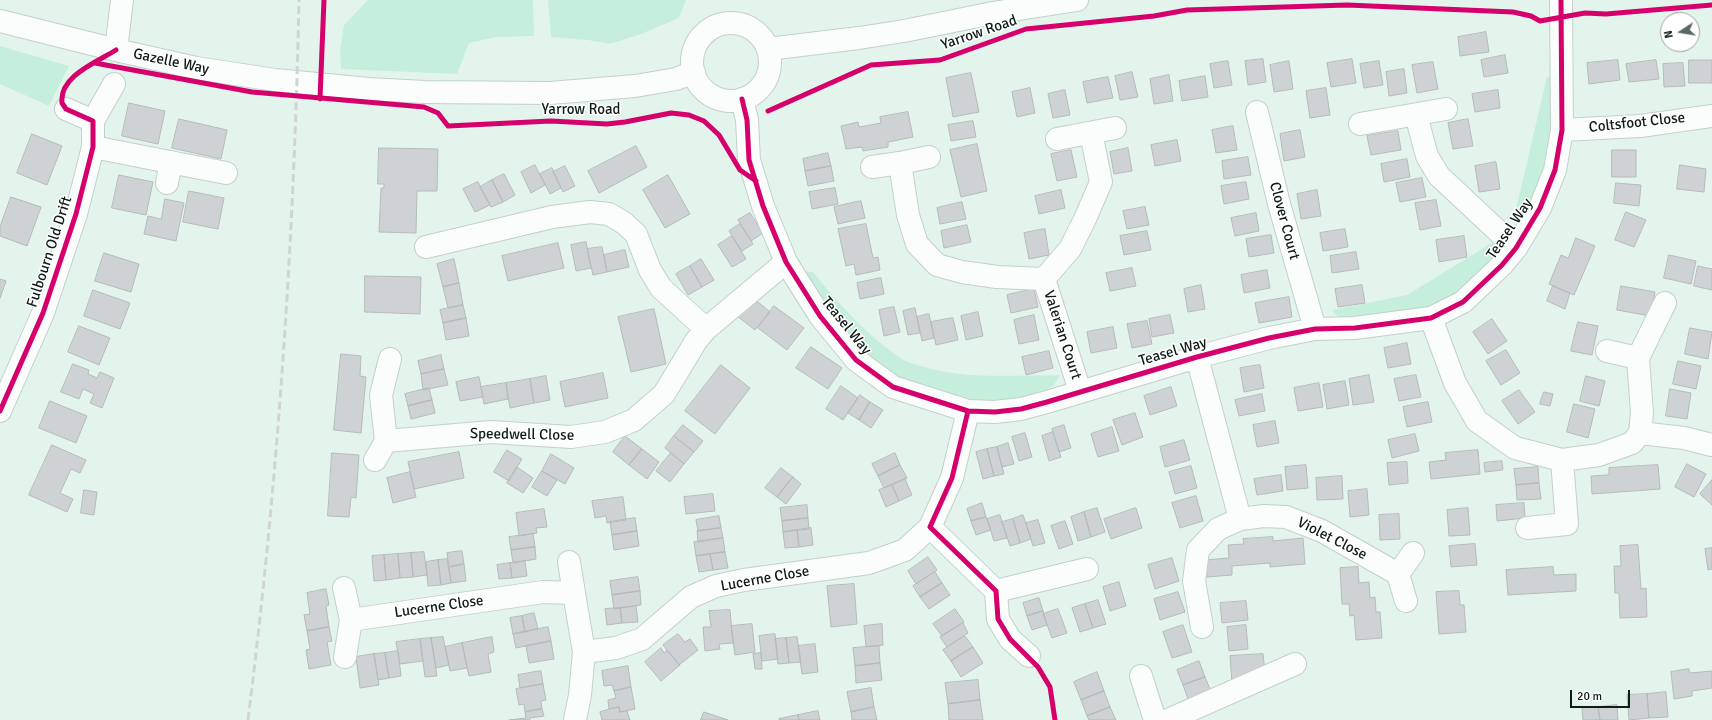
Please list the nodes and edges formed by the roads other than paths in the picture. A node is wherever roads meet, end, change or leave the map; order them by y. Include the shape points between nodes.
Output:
1 (122, 0) edge
2 (1077, 0) edge
3 (1561, 0) edge
4 (0, 21) edge
5 (116, 50) junction
6 (768, 50) junction
7 (694, 72) junction
8 (297, 82) joint
9 (114, 84) dead end
10 (742, 99) junction
11 (66, 109) dead end
12 (1446, 109) dead end
13 (1258, 112) dead end
14 (1416, 114) junction
15 (1712, 116) edge
16 (93, 121) junction
17 (1360, 124) dead end
18 (1115, 128) dead end
19 (1562, 130) junction
20 (1091, 132) junction
21 (1057, 139) dead end
22 (93, 147) junction
23 (928, 157) dead end
24 (900, 163) junction
25 (872, 167) dead end
26 (226, 173) dead end
27 (426, 247) dead end
28 (1516, 248) junction
29 (786, 262) junction
30 (1044, 279) junction
31 (1665, 302) dead end
32 (1431, 318) junction
33 (706, 329) junction
34 (1315, 330) junction
35 (1608, 352) dead end
36 (1197, 357) junction
37 (1638, 358) junction
38 (390, 359) dead end
39 (1080, 391) junction
40 (0, 411) edge
41 (968, 411) junction
42 (1640, 433) junction
43 (386, 441) junction
44 (1712, 445) edge
45 (375, 460) dead end
46 (1562, 460) junction
47 (1240, 519) junction
48 (930, 527) junction
49 (1527, 528) dead end
50 (1412, 553) dead end
51 (569, 562) dead end
52 (1087, 569) dead end
53 (1398, 574) junction
54 (344, 588) dead end
55 (996, 591) junction
56 (574, 593) junction
57 (1406, 601) dead end
58 (351, 620) junction
59 (1202, 627) dead end
60 (584, 652) junction
61 (1029, 656) dead end
62 (345, 657) dead end
63 (1295, 664) dead end
64 (1141, 676) dead end
65 (575, 720) edge
66 (1155, 720) edge
67 (1168, 720) edge

1 - 5 street
2 - 6 street, Yarrow Road via 866,37
3 - 19 street, Teasel Way
4 - 5 street, Gazelle Way
5 - 8 street, Gazelle Way via 196,68
6 - 7 street via 760,36 748,27 727,23 709,30 702,36 693,58
6 - 10 street via 770,60 766,80 752,95
7 - 8 street, Yarrow Road via 676,79 635,86 550,93 424,92
7 - 10 street via 707,92 718,99
9 - 16 street, Fulbourn Old Drift
10 - 29 street, Teasel Way via 747,120 750,160 763,206
11 - 16 street
12 - 14 street
13 - 34 street, Clover Court via 1279,204
14 - 17 street
14 - 28 street via 1427,156 1439,176
15 - 19 street, Coltsfoot Close via 1640,126
16 - 22 street, Fulbourn Old Drift
18 - 20 street
19 - 28 street, Teasel Way via 1555,170 1540,208
20 - 21 street
20 - 30 street, Valerian Court via 1101,182 1070,249
22 - 26 street via 169,172
22 - 40 street, Fulbourn Old Drift via 76,214 46,306
23 - 24 street
24 - 25 street
24 - 30 street, Valerian Court via 908,215 916,244 937,265 997,277
27 - 33 street via 552,217 590,212 609,214 636,234 650,270 662,288
28 - 32 street, Teasel Way via 1463,302
29 - 33 street, Speedwell Close
29 - 41 street, Teasel Way via 820,316 856,360 893,387
30 - 39 street, Valerian Court
31 - 37 street
32 - 34 street, Teasel Way
32 - 46 street via 1455,383 1477,421 1515,448
33 - 43 street, Speedwell Close via 664,394 634,420 605,432 571,437 491,432
34 - 36 street, Teasel Way via 1269,338
35 - 37 street
36 - 39 street, Teasel Way
36 - 47 street
37 - 42 street via 1642,413
38 - 43 street via 381,395
39 - 41 street, Teasel Way via 1021,409 995,412
41 - 48 street, Lucerne Close via 952,478
42 - 44 street via 1684,438
42 - 46 street via 1632,443 1599,455
43 - 45 street
46 - 49 street via 1567,524
47 - 53 street, Violet Close via 1286,517 1322,531
47 - 59 street, Violet Close via 1218,529 1198,550 1194,581
48 - 55 street
48 - 60 street, Lucerne Close via 905,550 869,563 716,586 691,597 642,639 616,648
50 - 53 street
51 - 56 street
52 - 55 street
53 - 57 street
54 - 58 street
55 - 61 street via 998,619 1010,639
56 - 58 street, Lucerne Close via 543,592
56 - 60 street
58 - 62 street
60 - 65 street
63 - 67 street
64 - 66 street

